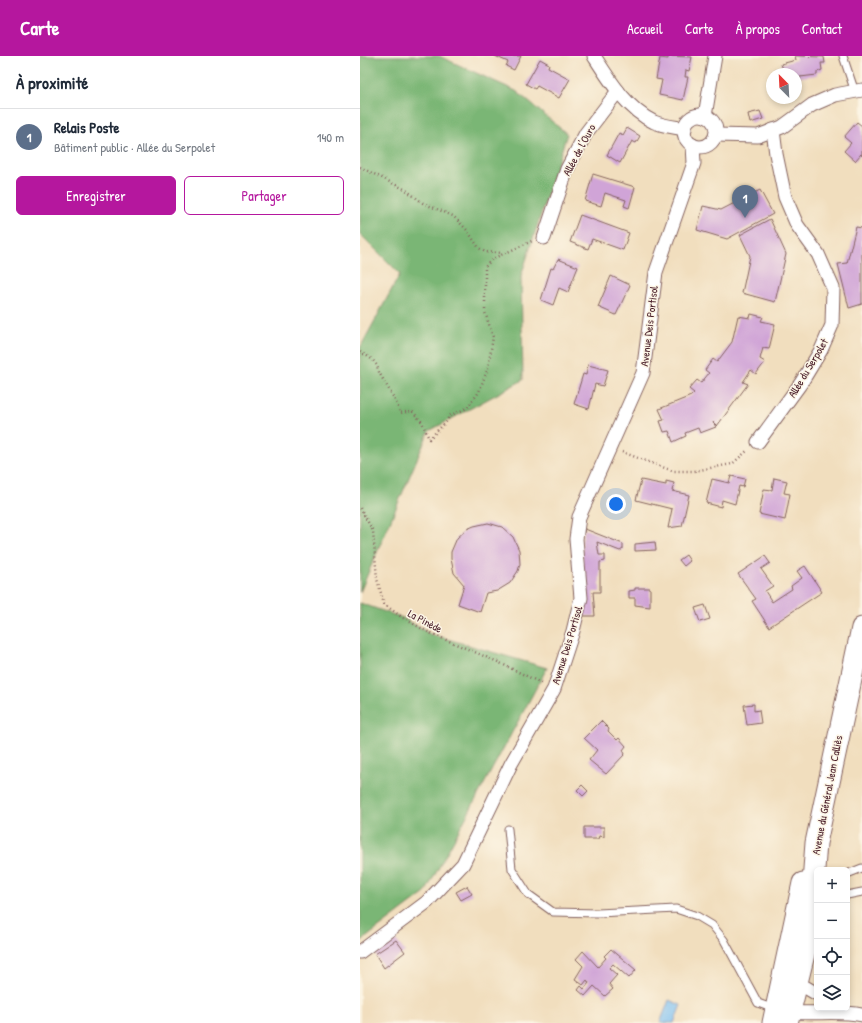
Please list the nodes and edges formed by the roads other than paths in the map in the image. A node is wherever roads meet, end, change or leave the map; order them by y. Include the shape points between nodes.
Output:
1 (594, 56) edge
2 (715, 56) edge
3 (843, 56) edge
4 (618, 91) junction
5 (858, 91) edge
6 (705, 116) junction
7 (685, 129) junction
8 (773, 130) junction
9 (716, 135) junction
10 (693, 145) junction
11 (544, 238) road end
12 (758, 442) road end
13 (862, 628) edge
14 (508, 829) dead end
15 (862, 868) edge
16 (850, 873) edge
17 (810, 892) edge
18 (862, 892) edge
19 (850, 894) edge
20 (360, 952) edge
21 (789, 985) junction
22 (814, 992) edge
23 (854, 1012) edge
24 (782, 1017) edge

1 - 4 street
2 - 6 street
3 - 5 lane
4 - 7 street via 632,107 655,122
4 - 11 street, Allée de l'Ouro via 586,133 567,169
5 - 8 street via 835,95 812,105 793,120
6 - 7 street via 692,118
6 - 9 street via 712,120 716,127
7 - 10 street via 685,136
8 - 9 street via 758,136
8 - 12 street, Allée du Serpolet via 785,197 797,225 818,254 833,288 832,325 821,350 801,383
9 - 10 street via 713,142 707,146
10 - 20 street, Avenue Deis Portisol via 694,163 656,272 642,373 579,517 576,539 581,598 574,631 554,689 511,764 463,864 427,902
13 - 17 main road, Avenue du Général Jean Calliès via 816,842
14 - 24 lane via 512,869 528,894 553,912 598,914 676,909 697,916 712,925 724,940 758,1003
15 - 16 lane
17 - 21 main road, Avenue du Général Jean Calliès
18 - 19 lane
21 - 22 street via 805,987
21 - 24 main road, Avenue du Général Jean Calliès
23 - 24 street via 836,1011

